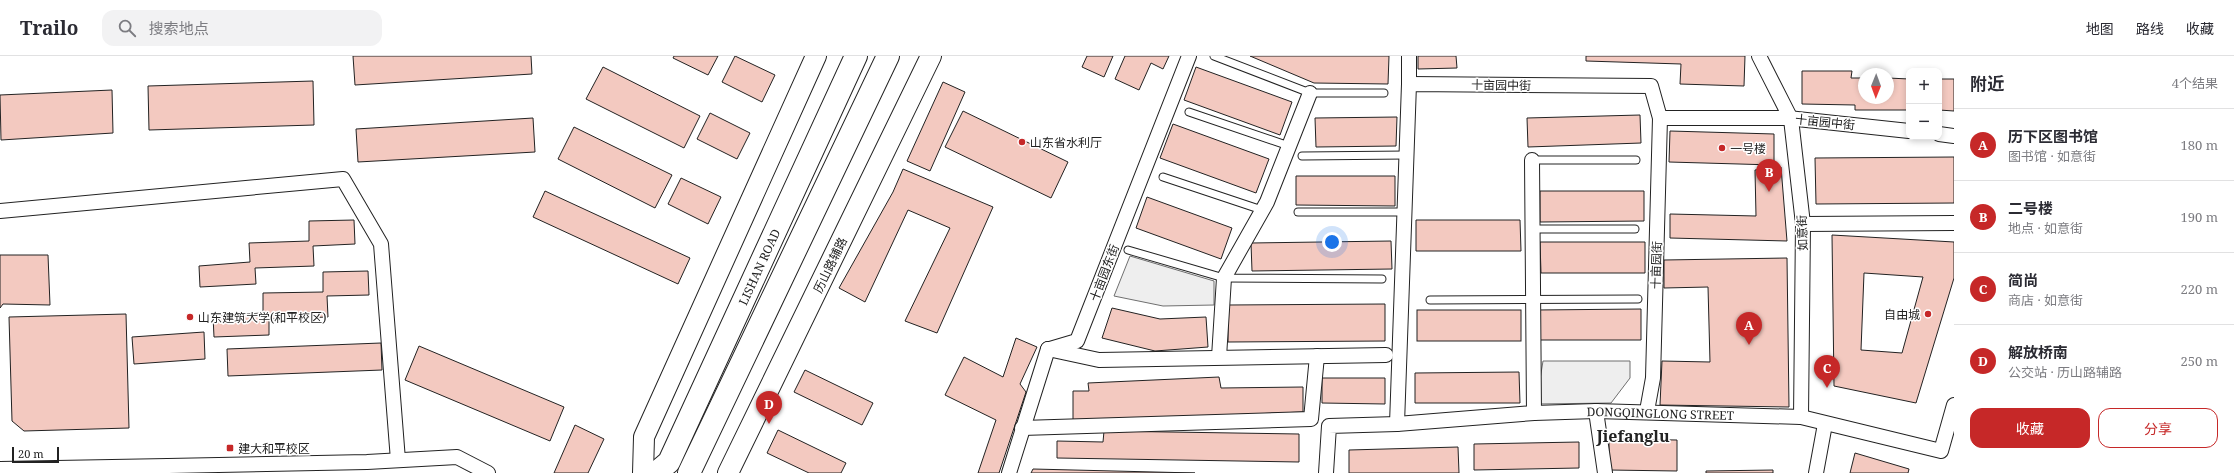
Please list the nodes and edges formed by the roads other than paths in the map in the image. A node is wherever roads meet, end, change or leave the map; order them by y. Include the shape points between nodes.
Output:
1 (816, 56) edge
2 (856, 56) edge
3 (888, 56) edge
4 (931, 56) edge
5 (1189, 56) edge
6 (1214, 56) edge
7 (1409, 56) edge
8 (1759, 56) edge
9 (1409, 84) junction
10 (1310, 92) junction
11 (1384, 93) dead end
12 (1189, 112) dead end
13 (1660, 118) junction
14 (1791, 119) junction
15 (1906, 131) edge
16 (1942, 134) edge
17 (1954, 136) edge
18 (1289, 146) junction
19 (1406, 155) junction
20 (1302, 156) dead end
21 (1532, 160) joint
22 (1636, 160) dead end
23 (1163, 178) dead end
24 (1262, 210) junction
25 (0, 211) edge
26 (1298, 212) dead end
27 (1404, 212) junction
28 (1954, 222) edge
29 (1803, 224) junction
30 (1533, 229) junction
31 (1635, 229) dead end
32 (1128, 250) dead end
33 (1224, 278) junction
34 (1382, 279) dead end
35 (1638, 299) dead end
36 (1430, 300) dead end
37 (1533, 300) junction
38 (1048, 349) junction
39 (1386, 355) dead end
40 (1317, 356) junction
41 (1219, 357) junction
42 (1954, 405) edge
43 (1596, 411) junction
44 (1647, 411) junction
45 (1534, 413) junction
46 (1801, 417) junction
47 (1398, 424) junction
48 (1825, 424) junction
49 (1022, 428) junction
50 (398, 460) junction
51 (0, 469) edge
52 (168, 470) edge
53 (488, 473) edge
54 (643, 473) edge
55 (656, 473) edge
56 (689, 473) edge
57 (728, 473) edge
58 (1009, 473) edge
59 (1326, 473) edge
60 (1605, 473) edge
61 (1816, 473) edge

1 - 54 street via 644,437
2 - 55 main road, LISHAN ROAD via 669,462
3 - 56 main road, LISHAN ROAD
4 - 57 street, 历山路辅路
5 - 38 street, 十亩园东街 via 1077,341
6 - 10 lane
7 - 9 street
8 - 14 street, 如意街
9 - 13 street, 十亩园中街 via 1651,86
9 - 19 street
10 - 11 lane
10 - 18 street
12 - 18 lane
13 - 14 street, 十亩园中街
13 - 44 street, 十亩园街 via 1653,378
14 - 15 street, 十亩园中街
14 - 29 street, 如意街
16 - 17 street
18 - 24 street
19 - 20 lane
19 - 27 street
21 - 22 lane
21 - 30 street
23 - 24 lane
24 - 33 street
25 - 50 street via 343,179 381,244
26 - 27 lane
27 - 47 street
28 - 29 street
29 - 46 street, 如意街
30 - 31 lane
30 - 37 street
32 - 33 lane
33 - 34 lane
33 - 41 street
35 - 37 lane
36 - 37 lane
37 - 45 street
38 - 41 street via 1099,360
38 - 49 street
39 - 40 street
40 - 41 street
40 - 49 street via 1311,420
42 - 48 street, DONGQINGLONG STREET via 1941,451
43 - 44 street, DONGQINGLONG STREET
43 - 45 street, DONGQINGLONG STREET
43 - 60 street
44 - 46 street, DONGQINGLONG STREET
45 - 47 street, DONGQINGLONG STREET
46 - 48 street, DONGQINGLONG STREET
47 - 59 street, DONGQINGLONG STREET via 1329,426
48 - 61 street
49 - 58 street
50 - 52 street
50 - 53 street via 457,457
51 - 52 street

